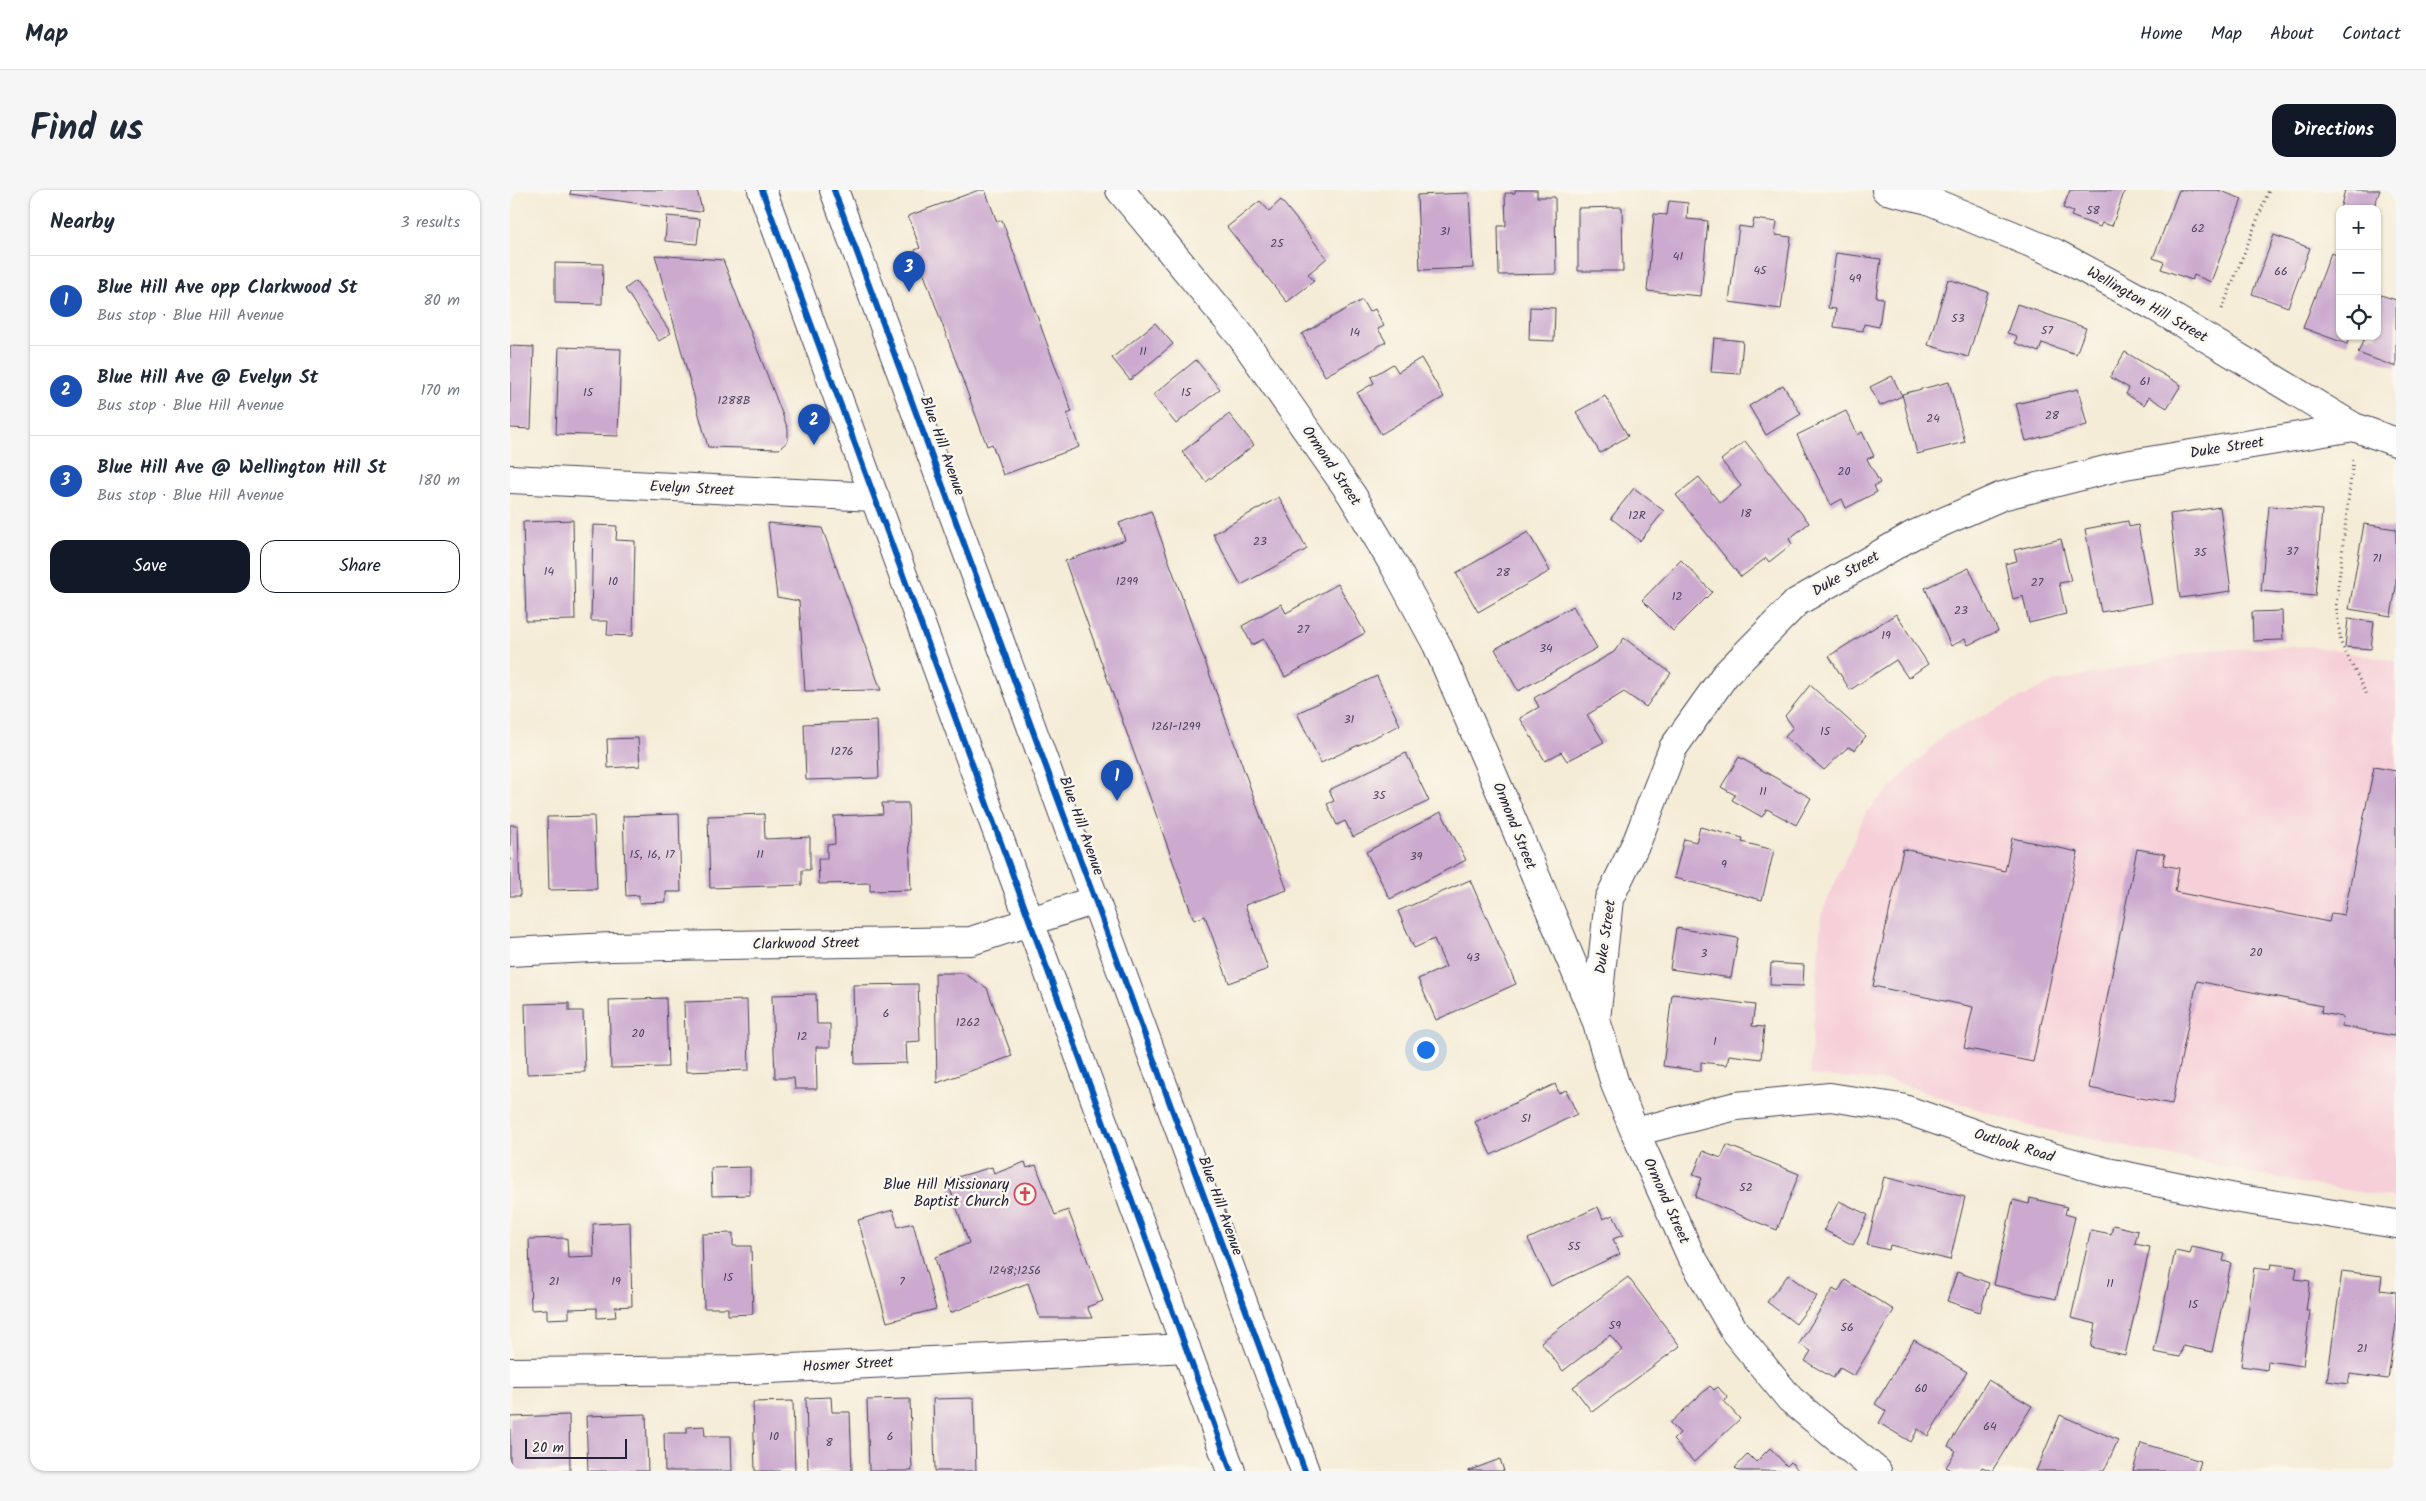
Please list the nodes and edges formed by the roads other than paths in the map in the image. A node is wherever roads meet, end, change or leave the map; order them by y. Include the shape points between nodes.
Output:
1 (762, 190) edge
2 (834, 190) edge
3 (1120, 190) edge
4 (1886, 190) edge
5 (2354, 427) junction
6 (2396, 442) edge
7 (510, 479) edge
8 (874, 498) junction
9 (1095, 900) junction
10 (1029, 922) junction
11 (510, 952) edge
12 (1596, 1020) junction
13 (1635, 1132) junction
14 (2396, 1224) edge
15 (1186, 1348) junction
16 (510, 1372) edge
17 (1231, 1471) edge
18 (1305, 1471) edge
19 (1877, 1471) edge

1 - 8 main road
2 - 9 main road, Blue Hill Avenue
3 - 12 main road, Ormond Street via 1240,335 1352,495 1395,567 1437,645
4 - 5 main road, Wellington Hill Street via 1928,200 2055,254 2157,308
5 - 6 main road, Wellington Hill Street
5 - 12 main road, Duke Street via 2125,465 2002,496 1914,535 1797,602 1725,675 1673,748 1638,839 1609,899
7 - 8 main road, Evelyn Street
8 - 10 main road
9 - 10 main road, Clarkwood Street
9 - 18 main road, Blue Hill Avenue
10 - 11 main road, Clarkwood Street via 971,941
10 - 15 main road
12 - 13 main road, Ormond Street via 1615,1084
13 - 14 main road, Outlook Road via 1736,1106 1830,1097 1901,1108 2004,1144 2107,1172 2240,1199
13 - 19 main road, Ormond Street via 1690,1254 1735,1332 1790,1399
15 - 16 main road, Hosmer Street via 750,1370
15 - 17 main road

